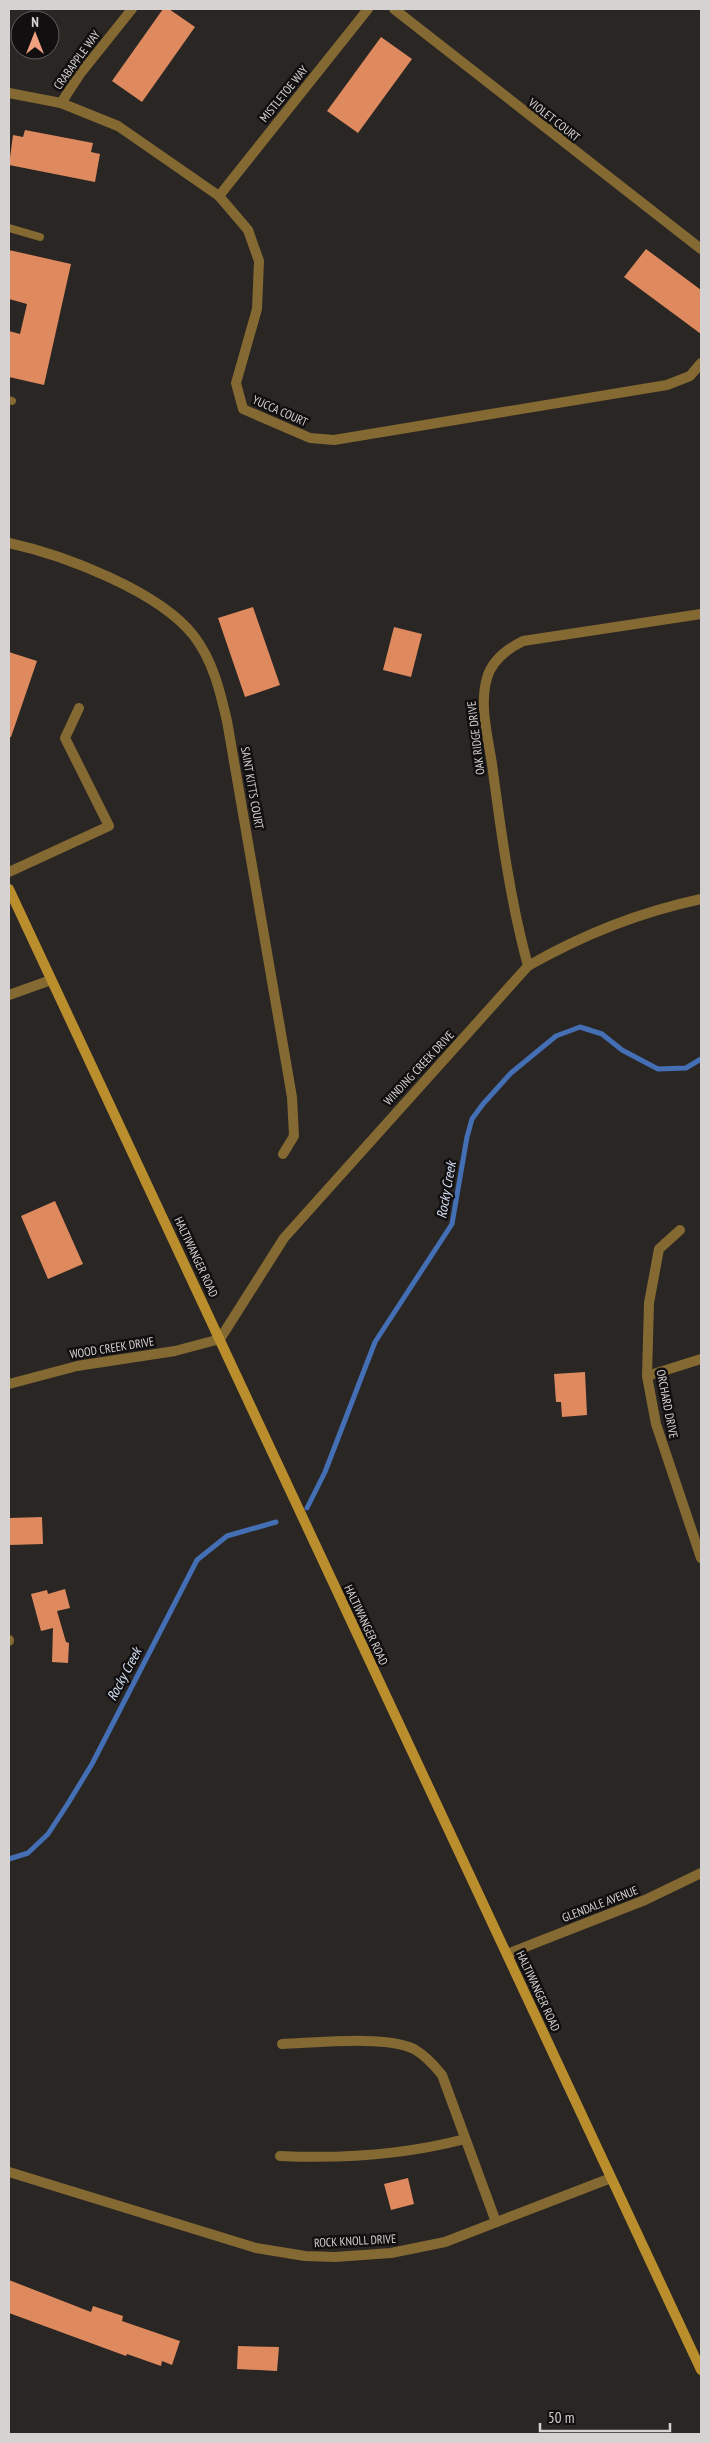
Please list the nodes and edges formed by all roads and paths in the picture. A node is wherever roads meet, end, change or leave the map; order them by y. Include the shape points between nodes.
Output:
1 (132, 9) edge
2 (368, 9) edge
3 (394, 9) edge
4 (9, 92) edge
5 (61, 103) junction
6 (219, 196) junction
7 (9, 228) edge
8 (40, 237) dead end
9 (701, 249) edge
10 (701, 363) edge
11 (9, 543) edge
12 (701, 614) edge
13 (79, 708) dead end
14 (9, 872) edge
15 (9, 889) edge
16 (701, 899) edge
17 (528, 966) junction
18 (51, 980) junction
19 (9, 995) edge
20 (283, 1154) dead end
21 (680, 1230) dead end
22 (220, 1339) junction
23 (701, 1359) edge
24 (647, 1376) junction
25 (9, 1384) edge
26 (701, 1558) edge
27 (701, 1873) edge
28 (507, 1954) junction
29 (282, 2044) dead end
30 (465, 2139) junction
31 (280, 2156) dead end
32 (9, 2172) edge
33 (611, 2178) junction
34 (496, 2222) junction
35 (701, 2370) edge

1 - 5 street, CRABAPPLE WAY
2 - 6 street, MISTLETOE WAY
3 - 9 street, VIOLET COURT
4 - 5 street, YUCCA COURT
5 - 6 street, YUCCA COURT via 118,126
6 - 10 street, YUCCA COURT via 248,230 259,261 257,309 236,383 243,409 310,438 334,440 667,385 690,376
7 - 8 lane
11 - 20 street, SAINT KITTS COURT via 55,556 147,597 172,613 194,636 211,665 228,721 292,1097 294,1136
12 - 17 street, OAK RIDGE DRIVE via 523,641 505,650 487,676 483,697 498,812 518,928
13 - 14 street via 64,738 109,826
15 - 18 street, HALTIWANGER ROAD
16 - 17 street, WINDING CREEK DRIVE via 630,919 570,942
17 - 22 street, WINDING CREEK DRIVE via 284,1238
18 - 19 street
18 - 22 street, HALTIWANGER ROAD
21 - 24 street, ORCHARD DRIVE via 659,1249 649,1303
22 - 25 street, WOOD CREEK DRIVE via 175,1352 77,1366
22 - 28 street, HALTIWANGER ROAD
23 - 24 street
24 - 26 street, ORCHARD DRIVE via 656,1424
27 - 28 street, GLENDALE AVENUE via 645,1900
28 - 33 street, HALTIWANGER ROAD
29 - 30 street via 370,2041 412,2048 428,2058 442,2075
30 - 31 street via 390,2154 330,2158
30 - 34 street
32 - 34 street, ROCK KNOLL DRIVE via 236,2243 305,2256 391,2253 445,2242
33 - 34 street, ROCK KNOLL DRIVE
33 - 35 street, HALTIWANGER ROAD

